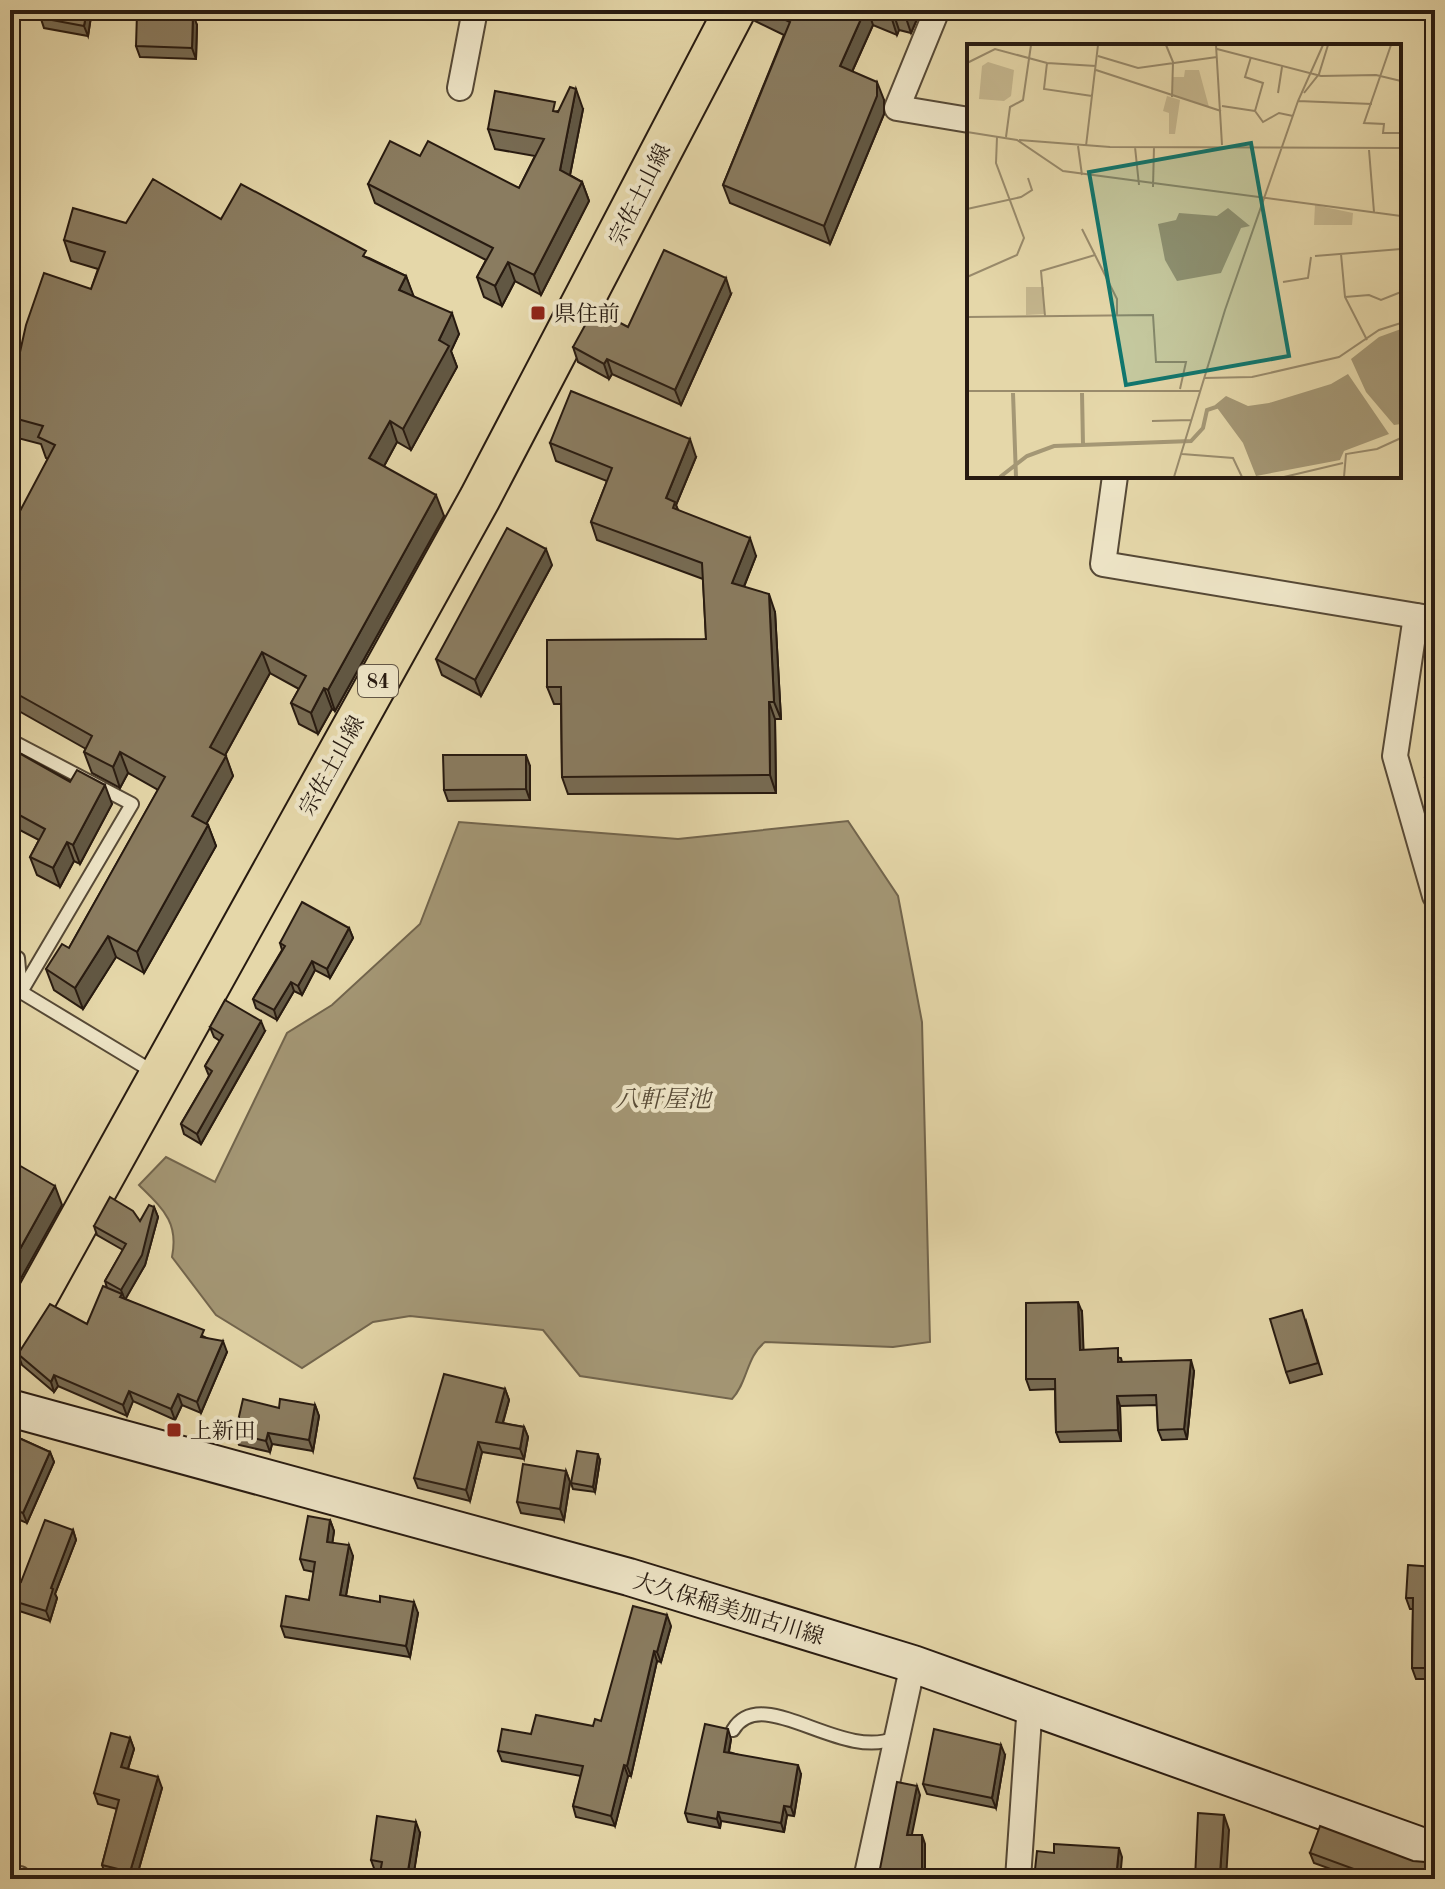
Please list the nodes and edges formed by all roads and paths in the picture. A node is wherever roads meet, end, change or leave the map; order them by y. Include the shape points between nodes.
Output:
1 (475, 10) edge
2 (735, 10) edge
3 (937, 10) edge
4 (460, 88) dead end
5 (967, 120) edge
6 (1115, 478) edge
7 (1426, 617) edge
8 (10, 740) edge
9 (1435, 896) edge
10 (10, 953) edge
11 (21, 992) junction
12 (158, 1075) junction
13 (10, 1345) edge
14 (10, 1408) edge
15 (913, 1664) junction
16 (1030, 1703) junction
17 (733, 1730) dead end
18 (895, 1738) junction
19 (1435, 1851) edge
20 (10, 1878) edge
21 (19, 1879) edge
22 (866, 1879) edge
23 (1018, 1879) edge

1 - 4 street
2 - 12 main road, 宗佐土山線 / 84 via 480,498
3 - 5 street via 897,108
6 - 7 street via 1103,564
7 - 9 street via 1395,756
8 - 11 lane via 132,804
10 - 11 lane via 18,958
11 - 12 lane
12 - 13 main road, 宗佐土山線 / 84
14 - 15 main road, 大久保稲美加古川線 via 629,1577
15 - 16 main road, 大久保稲美加古川線
15 - 18 street
16 - 19 main road, 大久保稲美加古川線
16 - 23 street
17 - 18 lane via 740,1718 757,1712 862,1744
18 - 22 street
20 - 21 street

